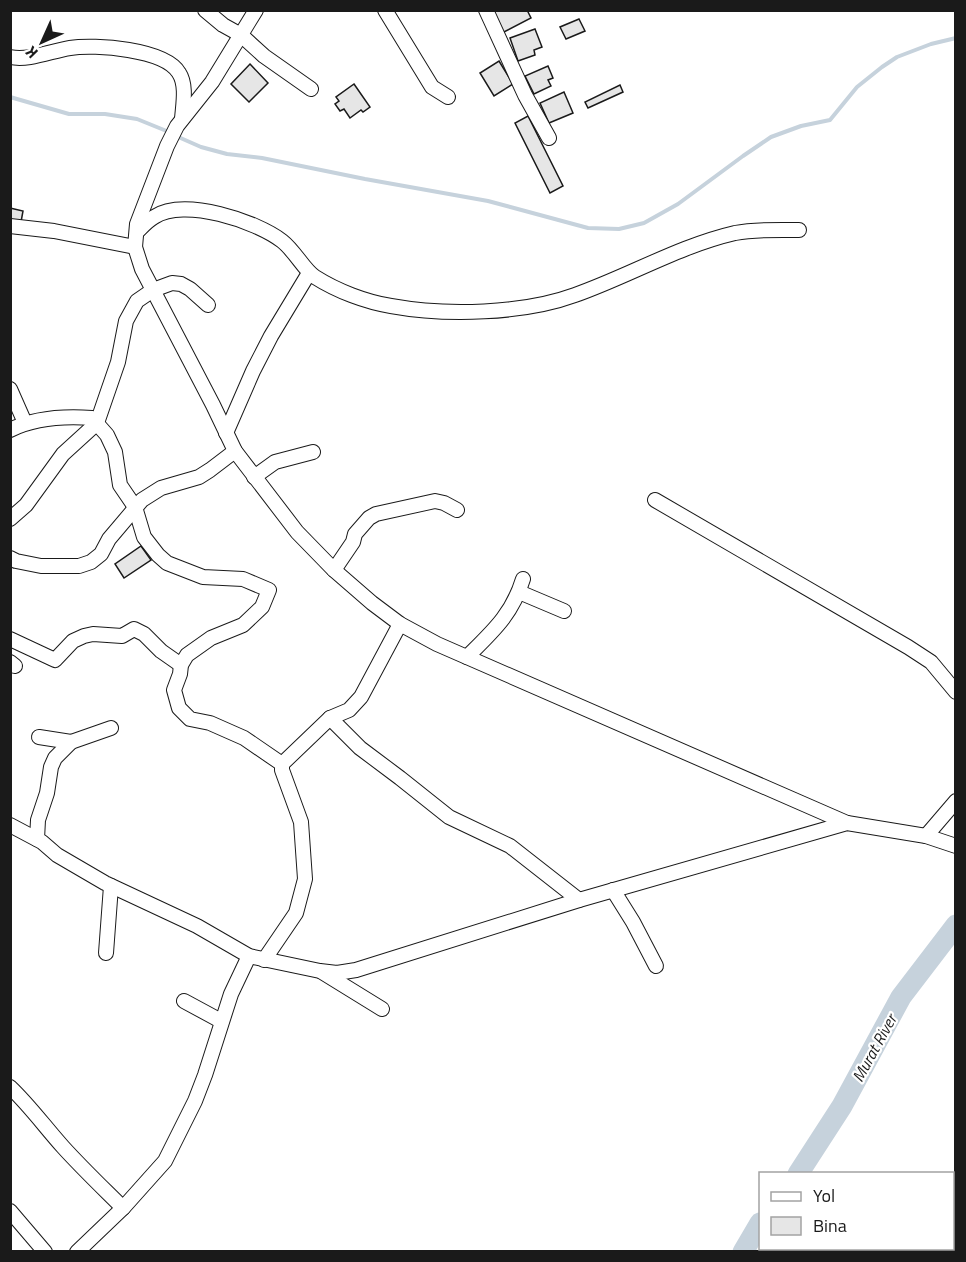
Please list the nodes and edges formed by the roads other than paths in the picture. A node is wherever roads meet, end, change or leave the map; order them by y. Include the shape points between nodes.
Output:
1 (205, 10) edge
2 (256, 10) edge
3 (386, 10) edge
4 (486, 10) edge
5 (241, 35) junction
6 (10, 57) edge
7 (311, 89) dead end
8 (448, 97) dead end
9 (179, 122) junction
10 (549, 138) dead end
11 (10, 226) edge
12 (799, 230) dead end
13 (137, 232) junction
14 (135, 247) junction
15 (309, 273) junction
16 (153, 290) junction
17 (208, 305) dead end
18 (10, 389) edge
19 (25, 423) junction
20 (97, 423) junction
21 (10, 430) edge
22 (226, 433) junction
23 (234, 452) junction
24 (313, 452) dead end
25 (254, 477) junction
26 (656, 500) dead end
27 (135, 507) junction
28 (457, 510) dead end
29 (10, 519) edge
30 (10, 558) edge
31 (334, 570) junction
32 (564, 610) dead end
33 (400, 624) junction
34 (10, 639) edge
35 (467, 657) junction
36 (181, 664) junction
37 (956, 692) edge
38 (330, 718) junction
39 (111, 728) dead end
40 (39, 737) dead end
41 (70, 742) junction
42 (282, 764) junction
43 (956, 801) edge
44 (848, 823) junction
45 (10, 825) edge
46 (926, 836) junction
47 (37, 839) junction
48 (956, 846) edge
49 (111, 886) junction
50 (613, 890) junction
51 (579, 900) junction
52 (106, 953) dead end
53 (249, 956) junction
54 (264, 960) junction
55 (656, 966) dead end
56 (320, 971) junction
57 (184, 1001) dead end
58 (381, 1009) dead end
59 (221, 1021) junction
60 (10, 1087) edge
61 (123, 1208) junction
62 (10, 1211) edge
63 (45, 1251) edge
64 (77, 1251) edge

1 - 5 street
2 - 5 street
3 - 8 street via 432,87
4 - 10 street
5 - 7 street
5 - 9 street via 213,82
6 - 9 street via 91,46 154,57 171,64 180,74 184,89
9 - 13 street
11 - 14 street
12 - 15 street via 737,233 682,249 573,296 504,309 468,312 390,306 354,296
13 - 14 street
13 - 15 street via 154,217 167,212 218,214 269,232 294,252
14 - 16 street
15 - 22 street via 267,345
16 - 17 street via 181,284
16 - 20 street via 137,301 126,321 118,362
16 - 22 street
18 - 19 street
19 - 20 street via 83,417
19 - 21 street
20 - 27 street via 111,443 120,485
20 - 29 street via 63,454 37,492
22 - 23 street
23 - 25 street
23 - 27 street via 199,477 161,488
24 - 25 street via 275,462
25 - 31 street via 297,532
26 - 37 street via 932,662
27 - 30 street via 90,562 79,566 41,566
27 - 36 street via 144,537 167,563 203,577 243,579 269,590 262,607 243,625 211,638
28 - 31 street via 435,501 376,513 360,526
31 - 33 street
32 - 35 street via 521,586 511,610
33 - 35 street
33 - 38 street via 361,697 349,710
34 - 36 street via 55,660 73,641 84,636 122,636 134,628
35 - 44 street
36 - 42 street via 174,690 184,713 244,738
38 - 42 street
38 - 51 street via 360,748 449,817 510,846
39 - 41 street
40 - 41 street
41 - 47 street via 51,767
42 - 54 street via 301,822 305,879 296,913
43 - 46 street
44 - 46 street
44 - 50 street
45 - 47 street
46 - 48 street
47 - 49 street
49 - 52 street
49 - 53 street via 197,926
50 - 51 street
50 - 55 street
51 - 56 street via 356,970
53 - 54 street
53 - 59 street
54 - 56 street
56 - 58 street
57 - 59 street
59 - 61 street via 195,1101 165,1161
60 - 61 street
61 - 64 street
62 - 63 street

